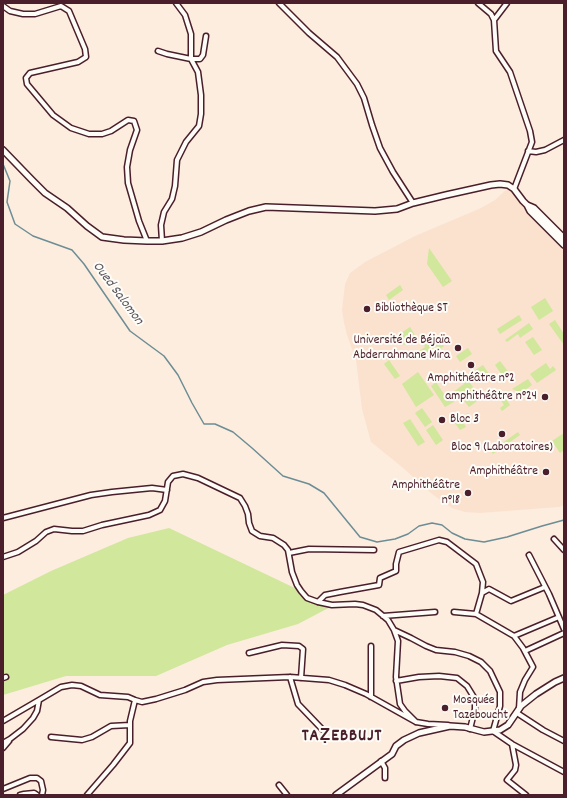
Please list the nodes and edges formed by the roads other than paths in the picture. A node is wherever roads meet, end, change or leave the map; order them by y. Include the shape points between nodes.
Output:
1 (176, 3) edge
2 (279, 3) edge
3 (478, 3) edge
4 (507, 3) edge
5 (3, 6) edge
6 (494, 20) junction
7 (206, 36) dead end
8 (158, 51) dead end
9 (191, 59) junction
10 (564, 140) edge
11 (3, 150) edge
12 (528, 151) junction
13 (514, 189) junction
14 (413, 203) junction
15 (528, 205) junction
16 (564, 238) edge
17 (147, 241) junction
18 (162, 241) junction
19 (564, 244) edge
20 (167, 490) junction
21 (3, 518) edge
22 (554, 539) dead end
23 (374, 550) dead end
24 (564, 550) edge
25 (289, 553) junction
26 (529, 555) dead end
27 (3, 557) edge
28 (483, 582) junction
29 (545, 587) junction
30 (489, 589) junction
31 (482, 593) junction
32 (318, 602) junction
33 (435, 612) dead end
34 (454, 612) dead end
35 (476, 614) junction
36 (383, 616) junction
37 (559, 617) junction
38 (564, 629) edge
39 (394, 630) junction
40 (564, 633) edge
41 (514, 636) junction
42 (371, 646) dead end
43 (525, 651) junction
44 (249, 653) dead end
45 (290, 677) junction
46 (301, 678) junction
47 (564, 678) edge
48 (396, 681) junction
49 (371, 697) junction
50 (39, 700) junction
51 (135, 700) junction
52 (518, 711) junction
53 (3, 722) edge
54 (416, 722) junction
55 (130, 725) junction
56 (450, 726) junction
57 (322, 729) dead end
58 (470, 729) junction
59 (493, 731) junction
60 (51, 737) dead end
61 (10, 739) junction
62 (564, 741) edge
63 (3, 743) edge
64 (512, 744) junction
65 (3, 748) edge
66 (381, 762) junction
67 (564, 772) edge
68 (385, 778) dead end
69 (279, 785) dead end
70 (3, 789) edge
71 (20, 795) edge
72 (37, 795) edge
73 (42, 795) edge
74 (87, 795) edge
75 (287, 795) edge
76 (336, 795) edge
77 (526, 795) edge

1 - 9 street via 185,15 191,34
2 - 14 street via 337,57 357,84 380,148
3 - 6 street
4 - 6 street
5 - 17 street via 10,11 23,14 35,14 61,6 69,11 86,57 78,62 30,74 26,78 27,84 53,115 71,128 89,134 102,134 128,120 134,121 137,130 127,167 128,183
6 - 12 street via 496,50 510,72 530,131 532,142
7 - 9 street via 204,55 200,59
8 - 9 street
9 - 18 street via 198,72 201,114 199,126 186,142 177,160 172,199 164,212 161,226
10 - 12 street via 545,150
11 - 17 street via 45,193 102,236
12 - 13 street
13 - 14 street via 508,185 491,185
13 - 15 street
14 - 18 street via 397,209 375,211 266,207 249,211 201,232
15 - 16 street
15 - 19 street via 530,211
17 - 18 street
20 - 21 street via 152,488 91,495
20 - 25 street via 168,482 173,476 183,474 198,478 240,498 248,514 252,531 260,536 273,538 284,545
20 - 27 street via 160,510 149,515 83,531 54,529 18,552
22 - 24 street
23 - 25 street via 309,549
25 - 32 street via 297,585 307,598
26 - 29 street
28 - 30 street
28 - 31 street
28 - 32 street via 476,564 447,542 439,540 399,552 396,571 380,578 379,586 326,595
29 - 30 street via 511,601
29 - 37 street
30 - 31 street
31 - 35 street
32 - 36 street via 332,605 359,604 376,610
33 - 36 street
34 - 35 street
35 - 41 street
36 - 39 street
37 - 38 street
37 - 41 street
39 - 48 street via 398,641
39 - 59 street via 436,650 455,652 482,662 490,671 500,692 500,706
40 - 43 street
41 - 43 street
42 - 49 street
43 - 52 street via 533,667 520,692
44 - 46 street via 282,645 299,646 303,649
45 - 46 street
45 - 51 street via 203,682 156,699 142,702
45 - 57 street via 298,704
46 - 49 street via 329,680
47 - 52 street via 536,694
48 - 54 street via 400,704
48 - 58 street via 419,677 457,678 468,686 475,699
49 - 54 street
50 - 51 street via 60,687 72,685 81,686 100,695 128,696
50 - 53 street
50 - 61 street via 33,718
51 - 55 street
52 - 59 street via 508,725
52 - 62 street via 543,730
54 - 56 street
55 - 60 street via 111,726 82,740
55 - 74 street via 130,743
56 - 58 street
56 - 66 street via 419,733 404,740
58 - 59 street
59 - 64 street
61 - 63 street
61 - 65 street
64 - 67 street
64 - 77 street via 516,765 507,780
66 - 68 street via 385,768
66 - 76 street
69 - 75 street
70 - 73 street via 30,778 37,778 41,781
71 - 72 street

